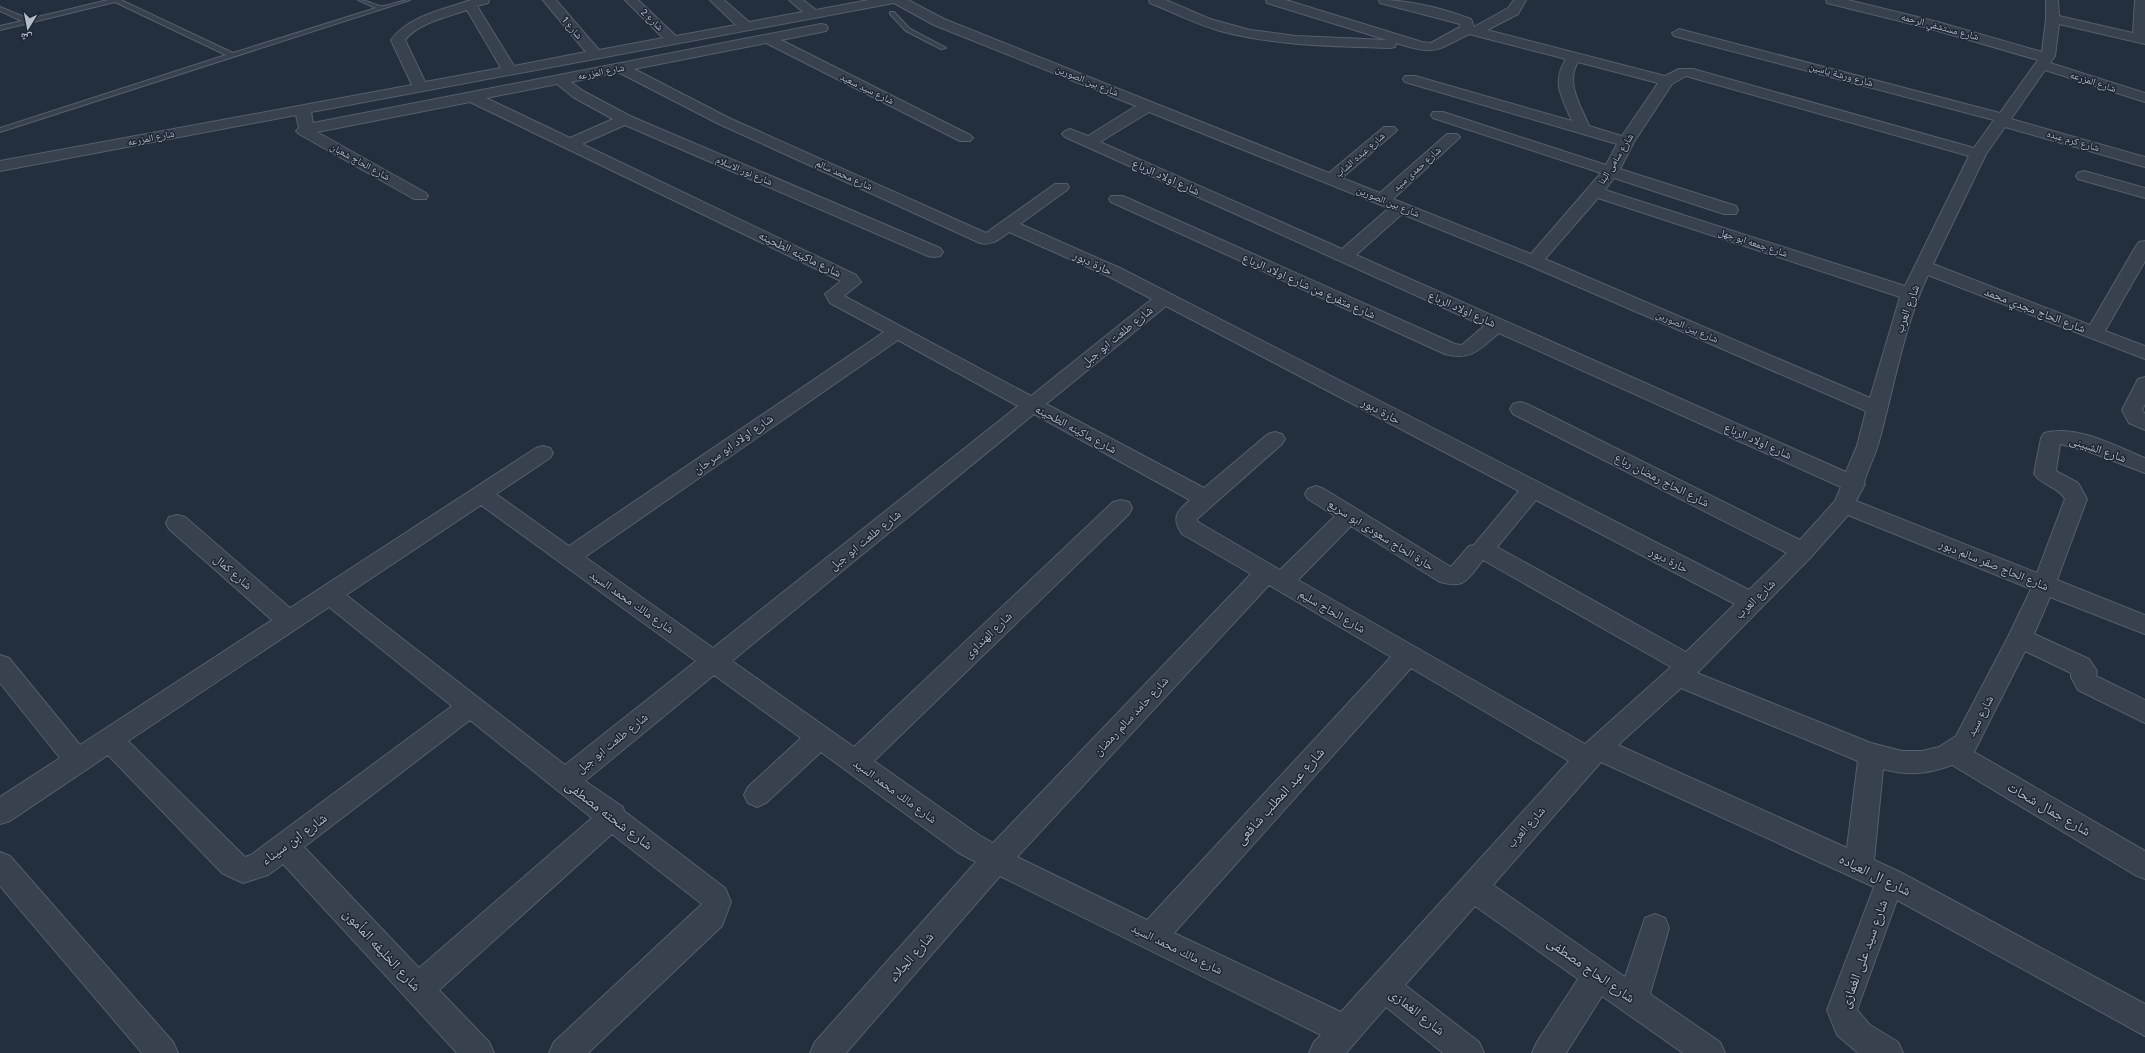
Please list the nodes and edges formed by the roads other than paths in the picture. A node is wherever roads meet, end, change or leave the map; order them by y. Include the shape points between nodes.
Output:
1 (117, 0) edge
2 (361, 0) edge
3 (407, 0) edge
4 (549, 0) edge
5 (630, 0) edge
6 (716, 0) edge
7 (795, 0) edge
8 (1272, 0) edge
9 (1385, 0) edge
10 (1520, 0) edge
11 (1832, 0) edge
12 (2052, 0) edge
13 (2141, 0) edge
14 (476, 2) edge
15 (1166, 2) edge
16 (901, 4) edge
17 (382, 8) junction
18 (0, 9) edge
19 (813, 14) junction
20 (877, 17) dead end
21 (2053, 19) junction
22 (28, 21) junction
23 (838, 24) dead end
24 (747, 27) junction
25 (0, 28) edge
26 (1472, 30) junction
27 (1679, 33) dead end
28 (769, 39) junction
29 (2143, 40) edge
30 (672, 41) junction
31 (1421, 46) junction
32 (943, 48) dead end
33 (624, 50) junction
34 (596, 55) junction
35 (233, 56) junction
36 (1574, 56) junction
37 (1732, 59) dead end
38 (2045, 60) junction
39 (563, 61) junction
40 (628, 66) junction
41 (510, 71) junction
42 (1673, 78) junction
43 (566, 79) junction
44 (1410, 79) dead end
45 (2145, 87) edge
46 (422, 88) junction
47 (472, 97) junction
48 (2145, 98) edge
49 (1150, 105) junction
50 (303, 110) junction
51 (1438, 115) dead end
52 (625, 119) junction
53 (2000, 123) junction
54 (308, 128) junction
55 (1583, 129) junction
56 (0, 130) edge
57 (1389, 130) dead end
58 (1070, 134) dead end
59 (1452, 137) dead end
60 (965, 138) dead end
61 (1089, 142) junction
62 (1626, 142) junction
63 (569, 144) junction
64 (2098, 148) junction
65 (1978, 154) junction
66 (38, 159) junction
67 (2145, 162) edge
68 (0, 166) edge
69 (1611, 171) junction
70 (0, 177) edge
71 (1332, 179) junction
72 (1061, 187) dead end
73 (1595, 192) junction
74 (2145, 193) edge
75 (420, 196) dead end
76 (1117, 199) dead end
77 (1382, 200) junction
78 (1400, 207) junction
79 (1730, 210) dead end
80 (1008, 225) junction
81 (2145, 246) edge
82 (934, 252) dead end
83 (1344, 256) junction
84 (1534, 261) junction
85 (1924, 267) junction
86 (1910, 294) junction
87 (1165, 298) junction
88 (1497, 325) junction
89 (897, 332) junction
90 (2094, 332) junction
91 (2145, 353) edge
92 (2145, 383) edge
93 (1032, 405) junction
94 (1876, 408) junction
95 (1520, 409) dead end
96 (2145, 423) edge
97 (2051, 438) joint
98 (1275, 439) dead end
99 (543, 453) dead end
100 (2145, 466) edge
101 (1532, 490) junction
102 (481, 494) junction
103 (1316, 494) dead end
104 (1849, 494) junction
105 (1206, 499) junction
106 (1121, 508) dead end
107 (1349, 515) junction
108 (177, 523) dead end
109 (1482, 550) junction
110 (1803, 551) junction
111 (569, 557) junction
112 (1274, 577) junction
113 (2044, 584) junction
114 (330, 595) junction
115 (1752, 602) junction
116 (289, 621) junction
117 (2145, 625) edge
118 (2020, 638) junction
119 (1408, 655) junction
120 (714, 661) junction
121 (0, 665) edge
122 (1683, 670) junction
123 (471, 705) junction
124 (2145, 712) edge
125 (820, 737) junction
126 (110, 740) junction
127 (1592, 753) junction
128 (1954, 753) junction
129 (1872, 754) junction
130 (78, 761) junction
131 (855, 762) junction
132 (565, 781) junction
133 (757, 795) dead end
134 (0, 812) edge
135 (613, 816) junction
136 (285, 846) junction
137 (996, 860) junction
138 (0, 865) edge
139 (2145, 866) edge
140 (1859, 867) junction
141 (1890, 881) junction
142 (1472, 887) junction
143 (1655, 928) dead end
144 (1151, 937) junction
145 (1598, 975) junction
146 (1383, 986) junction
147 (418, 989) junction
148 (1633, 1000) junction
149 (2145, 1021) edge
150 (1344, 1030) junction
151 (162, 1053) edge
152 (478, 1053) edge
153 (566, 1053) edge
154 (826, 1053) edge
155 (1324, 1053) edge
156 (1468, 1053) edge
157 (1548, 1053) edge
158 (1709, 1053) edge
159 (1886, 1053) edge

1 - 22 lane
1 - 35 lane
2 - 17 lane
3 - 17 lane
4 - 34 street, شارع 1
5 - 30 street, شارع 2
6 - 24 street
7 - 19 street
8 - 31 street
9 - 26 street via 1456,18 1466,22
10 - 26 street via 1513,11
11 - 38 street, شارع مستشفي الرحمه via 1933,25
12 - 21 street
13 - 29 street
14 - 41 street
14 - 46 street via 418,24 400,34 398,40
15 - 31 street via 1205,22 1277,38
16 - 19 street, شارع المزرعه
16 - 20 street
16 - 32 lane via 908,30
16 - 49 street, شارع بين الصورين via 939,22
17 - 35 lane
18 - 22 lane
19 - 24 street, شارع المزرعه
21 - 29 street
21 - 38 street
22 - 25 lane
23 - 28 street, شارع المزرعه
24 - 30 street, شارع المزرعه
26 - 31 street via 1434,47
26 - 36 street
27 - 53 street, شارع ورشة ياسين
28 - 40 street, شارع المزرعه
28 - 60 street, شارع سيد سعيد
30 - 33 street, شارع المزرعه
33 - 34 street, شارع المزرعه
33 - 40 street
34 - 39 street, شارع المزرعه
35 - 56 lane
36 - 42 street
36 - 55 street via 1566,70 1565,86
37 - 53 street
38 - 45 street
38 - 48 street, شارع المزرعه
38 - 53 street, شارع العرب
39 - 41 street, شارع المزرعه
39 - 43 street
40 - 43 street, شارع المزرعه
40 - 80 street, شارع محمد سالم via 724,121 986,239
41 - 46 street, شارع المزرعه
42 - 62 street, شارع سامى البنا
42 - 65 street via 1693,73
43 - 47 street, شارع المزرعه
43 - 52 street, شارع نور الاسلام via 578,94
44 - 55 street
46 - 50 street, شارع المزرعه
47 - 54 street, شارع المزرعه
47 - 63 street, شارع ماكينه الطحينه
49 - 61 street
49 - 71 street, شارع بين الصورين
50 - 54 street
50 - 66 street, شارع المزرعه
51 - 69 street
52 - 63 street
52 - 82 street, شارع نور الاسلام
53 - 64 street, شارع كرم عبده
53 - 65 street, شارع العرب
54 - 75 street, شارع الحاج شعبان via 304,131
55 - 62 street
57 - 71 street, شارع عبده الشاب
58 - 61 street, شارع اولاد الرباع
59 - 77 street, شارع حمدى سيد
61 - 83 street, شارع اولاد الرباع
62 - 69 street, شارع سامى البنا
63 - 89 street, شارع ماكينه الطحينه via 850,278 852,282 834,294 836,299
64 - 67 street, شارع كرم عبده
64 - 74 street via 2083,179
65 - 85 street, شارع العرب
66 - 68 street, شارع المزرعه
66 - 70 street
69 - 73 street, شارع سامى البنا
69 - 79 street
71 - 77 street, شارع بين الصورين
72 - 80 street, شارع محمد سالم
73 - 84 street, شارع سامى البنا
73 - 86 street, شارع جمعه ابو جهل
76 - 88 street, شارع متفرع من شارع اولاد الرباع via 1452,350 1466,351
77 - 78 street, شارع بين الصورين
78 - 83 street
78 - 84 street, شارع بين الصورين
80 - 87 street, حارة دبور via 1095,263
81 - 90 street
83 - 88 street, شارع اولاد الرباع
84 - 94 street, شارع بين الصورين
85 - 86 street, شارع العرب
85 - 90 street, شارع الحاج مجدي محمد
86 - 94 street, شارع العرب
87 - 93 street, شارع طلعت ابو جبل
87 - 101 street, حارة دبور
88 - 104 street, شارع اولاد الرباع
89 - 93 street, شارع ماكينه الطحينه
89 - 111 street, شارع اولاد ابو سرحان
90 - 91 street, شارع الحاج مجدي محمد
92 - 96 street via 2132,410 2136,418
93 - 105 street, شارع ماكينه الطحينه
93 - 120 street, شارع طلعت ابو جبل
94 - 104 street, شارع العرب via 1867,446
95 - 110 street, شارع الحاج رمضان رباع
97 - 100 street, شارع الشبينى via 2073,439
97 - 113 street, شارع سيد via 2045,474 2070,488 2076,499
98 - 105 street, شارع الحاج سليم
99 - 102 street
101 - 109 street
101 - 115 street, حارة دبور
102 - 111 street, شارع مالك محمد السيد
102 - 114 street
103 - 107 street, حارة الحاج سعودى ابو سريع
104 - 110 street, شارع العرب
104 - 113 street, شارع الحاج صقر سالم دبور
105 - 112 street, شارع الحاج سليم via 1186,518 1190,528
106 - 131 street, شارع الهنداوى
107 - 109 street, حارة الحاج سعودى ابو سريع via 1446,575 1456,577 1477,552
107 - 112 street, شارع حامد سالم رمضان
108 - 116 street, شارع كمال
109 - 122 street
110 - 115 street, شارع العرب
111 - 120 street, شارع مالك محمد السيد
112 - 119 street, شارع الحاج سليم
112 - 137 street, شارع حامد سالم رمضان
113 - 117 street, شارع الحاج صقر سالم دبور
113 - 118 street, شارع سيد
114 - 116 street
114 - 123 street, شارع شحته مصطفى
115 - 122 street, شارع العرب
116 - 126 street
118 - 124 street via 2080,666 2085,671 2082,677 2087,683
118 - 128 street, شارع سيد via 1966,744
119 - 127 street, شارع الحاج سليم
119 - 144 street, شارع عبد المطلب شافعى
120 - 125 street, شارع مالك محمد السيد
120 - 132 street, شارع طلعت ابو جبل
121 - 130 street
122 - 127 street, شارع العرب
122 - 129 street, شارع سيد
123 - 132 street, شارع شحته مصطفى
123 - 136 street, شارع ابن سيناء
125 - 131 street, شارع مالك محمد السيد
125 - 133 street
126 - 130 street
126 - 136 street, شارع ابن سيناء via 232,864 243,870 258,866
127 - 140 street, شارع ال العياده
127 - 142 street, شارع العرب
128 - 129 street, شارع سيد via 1934,760 1915,762
128 - 139 street, شارع جمال شحات
129 - 140 street
130 - 134 street
131 - 137 street, شارع مالك محمد السيد via 969,844
132 - 135 street, شارع شحته مصطفى
135 - 147 street
135 - 153 street, شارع شحته مصطفى via 715,897 716,909 712,916
136 - 147 street, شارع الخليفه المأمون
137 - 144 street, شارع مالك محمد السيد
137 - 154 street, شارع الجلاء
138 - 151 street
140 - 141 street, شارع ال العياده
141 - 149 street, شارع ال العياده
141 - 159 street, شارع سيد على الغمازى via 1842,1010 1848,1027
142 - 145 street, شارع الحاج مصطفى
142 - 146 street, شارع العرب
143 - 148 street
144 - 150 street, شارع مالك محمد السيد
145 - 148 street, شارع الحاج مصطفى
145 - 157 street
146 - 150 street, شارع العرب
146 - 156 street, شارع الغمازى
147 - 152 street, شارع الخليفه المأمون
148 - 158 street, شارع الحاج مصطفى
150 - 155 street, شارع العرب

